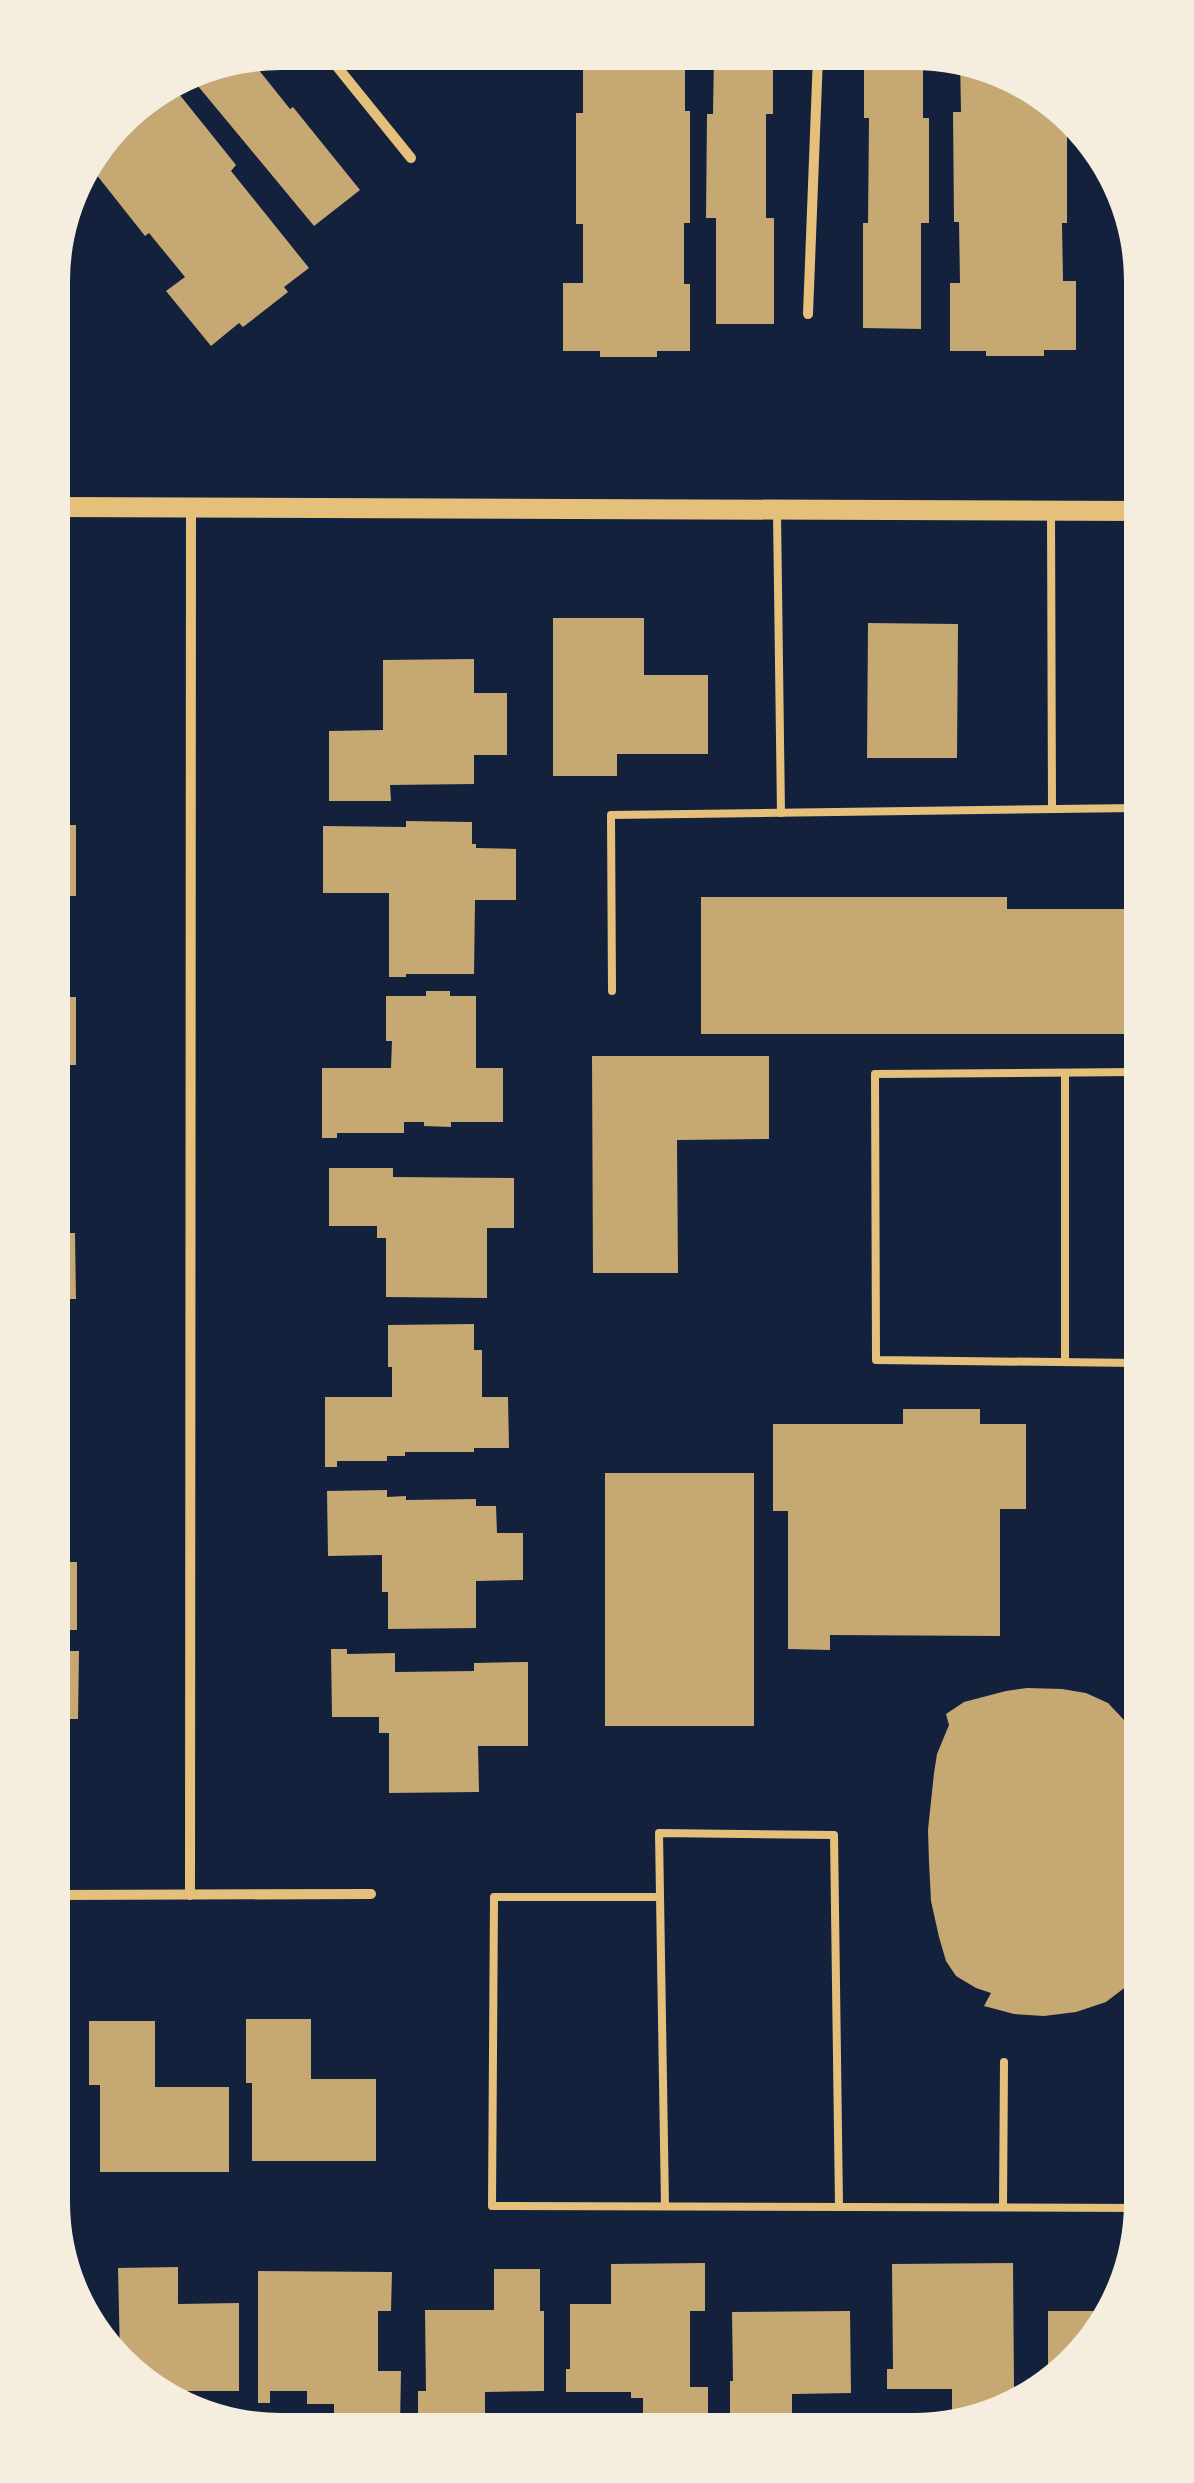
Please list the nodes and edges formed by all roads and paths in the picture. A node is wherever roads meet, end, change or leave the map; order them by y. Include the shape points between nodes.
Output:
1 (340, 70) edge
2 (817, 70) edge
3 (411, 158) dead end
4 (808, 314) dead end
5 (70, 506) edge
6 (191, 506) junction
7 (778, 509) junction
8 (1051, 511) junction
9 (1124, 511) edge
10 (1124, 808) edge
11 (1052, 809) junction
12 (780, 813) junction
13 (612, 991) dead end
14 (1124, 1072) edge
15 (1065, 1073) junction
16 (1065, 1362) junction
17 (1124, 1362) edge
18 (371, 1894) dead end
19 (70, 1895) edge
20 (190, 1895) junction
21 (659, 1898) junction
22 (1004, 2062) dead end
23 (665, 2206) junction
24 (839, 2206) junction
25 (1003, 2208) junction
26 (1124, 2208) edge

1 - 3 street
2 - 4 street
5 - 6 main road
6 - 7 main road
6 - 20 street
7 - 8 main road
7 - 12 lane
8 - 9 main road
8 - 11 lane
10 - 11 lane
11 - 12 lane
12 - 13 lane via 612,815
14 - 15 lane
15 - 16 lane
15 - 16 lane via 874,1074 876,1360
16 - 17 lane
18 - 20 street
19 - 20 street
21 - 23 lane
21 - 23 lane via 494,1896 492,2206
21 - 24 lane via 659,1833 834,1835
22 - 25 lane
23 - 24 lane
24 - 25 lane
25 - 26 lane

